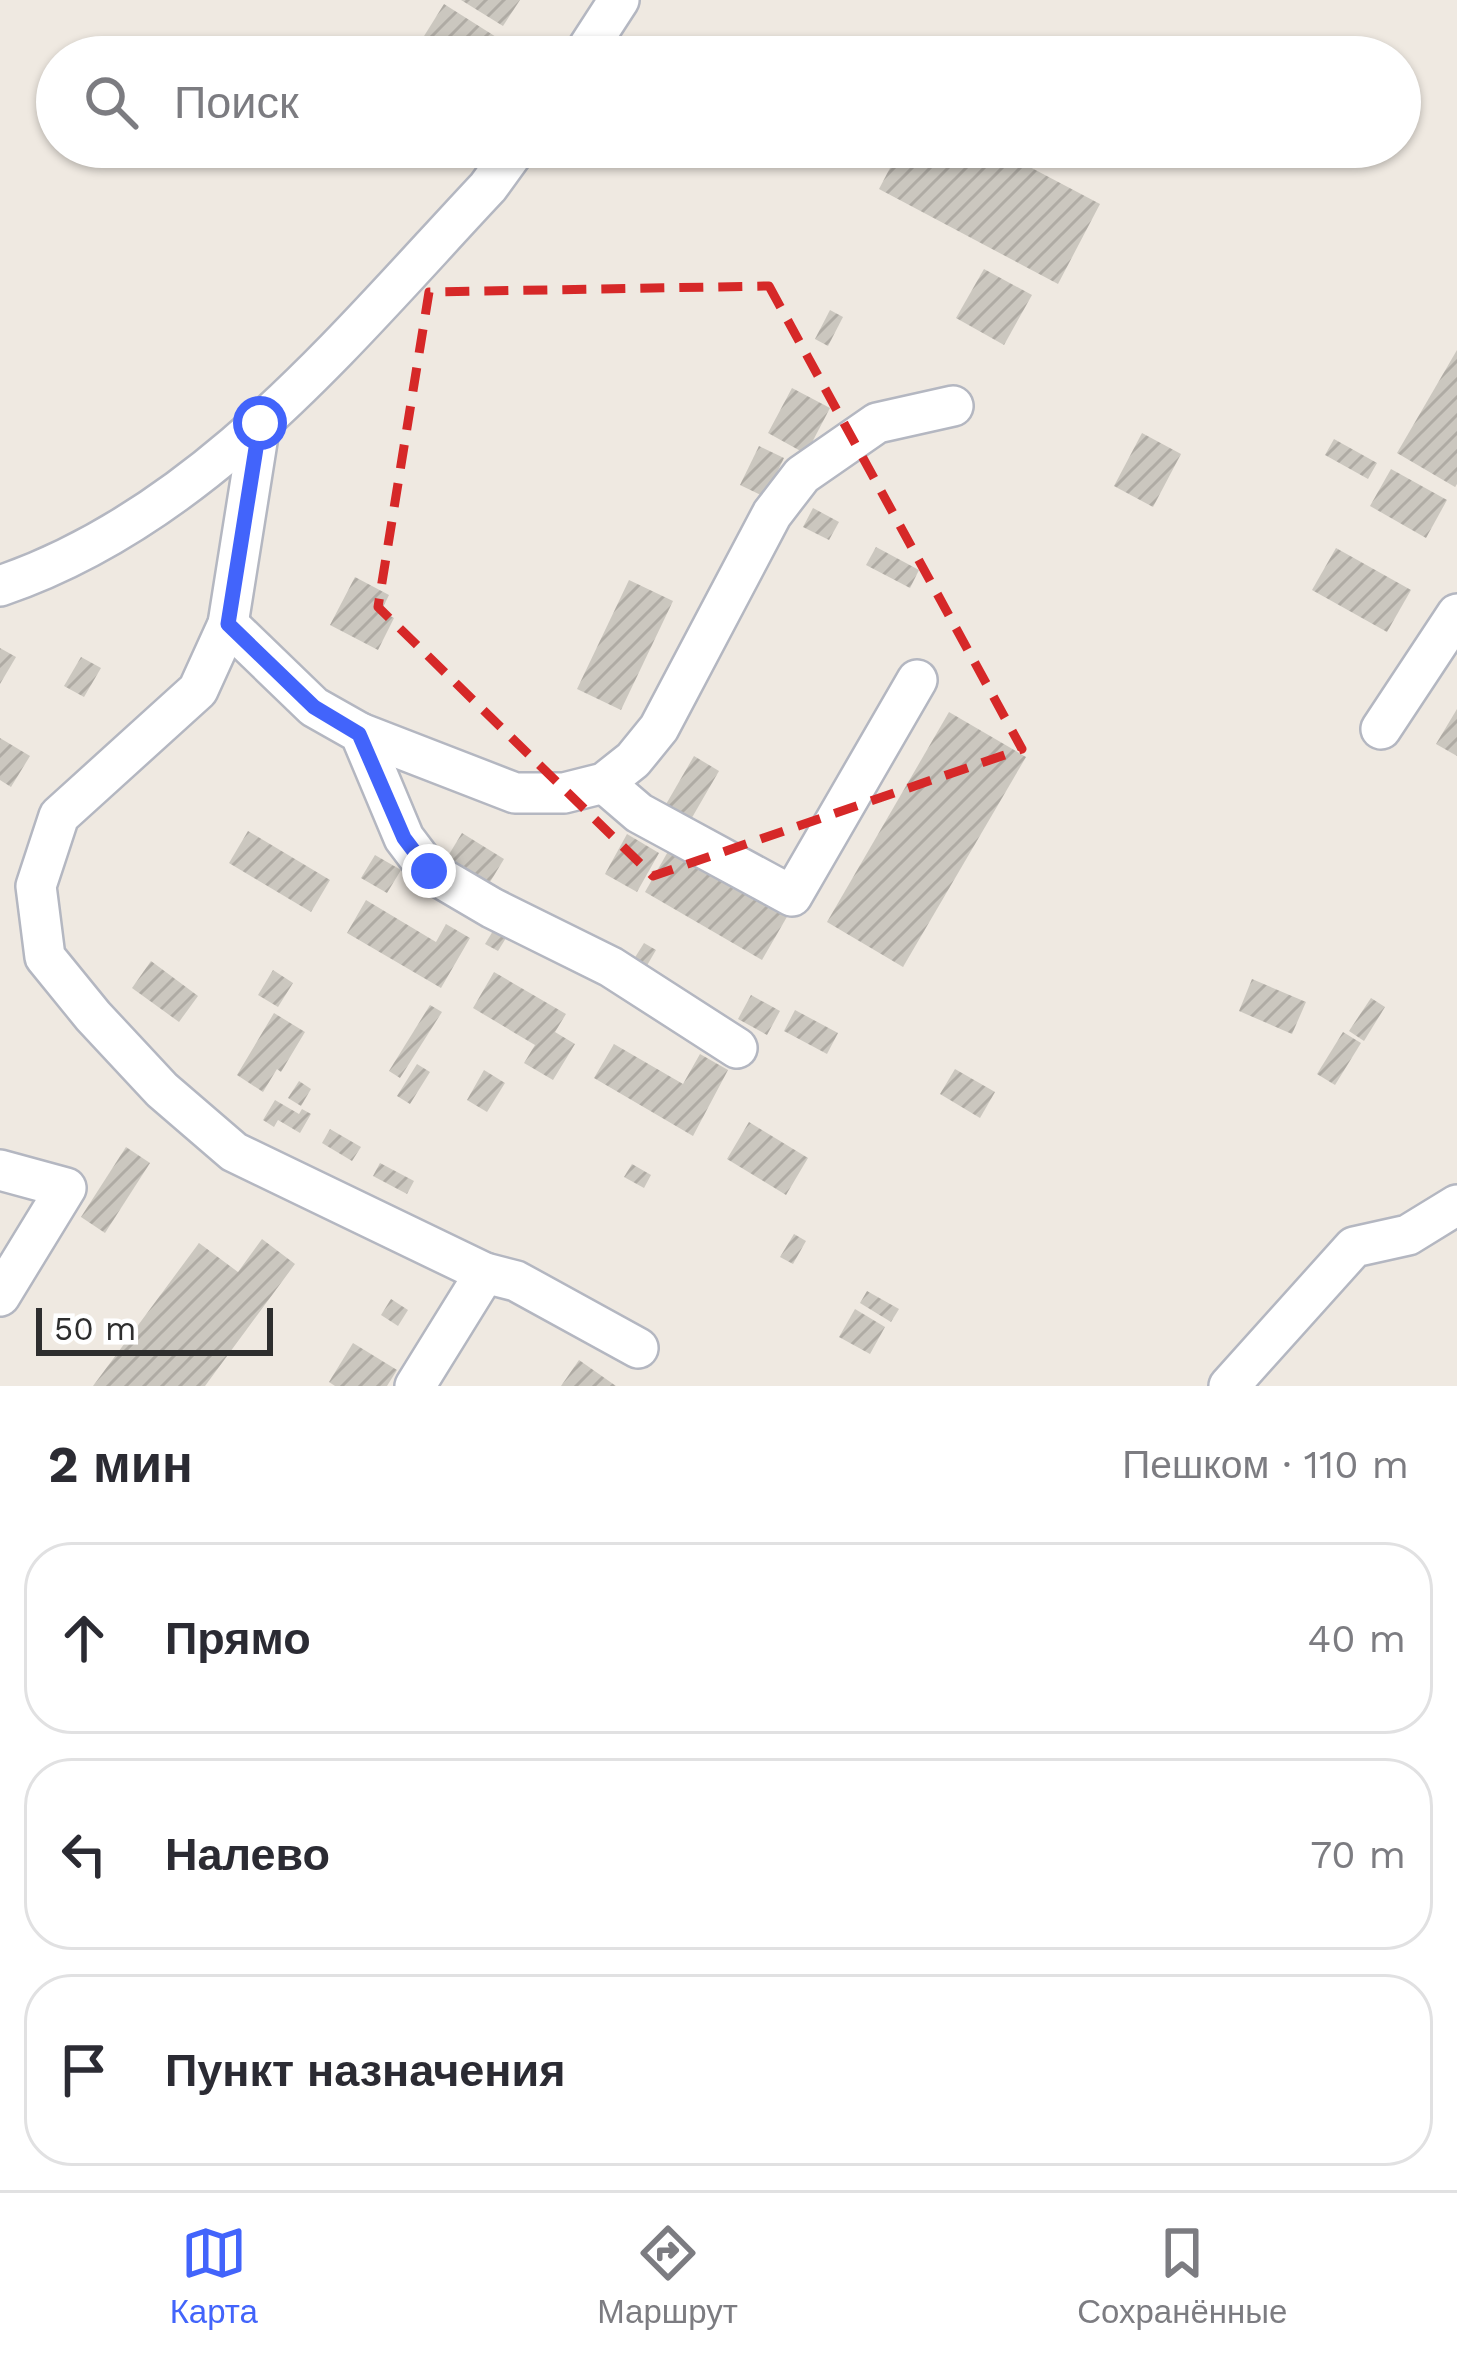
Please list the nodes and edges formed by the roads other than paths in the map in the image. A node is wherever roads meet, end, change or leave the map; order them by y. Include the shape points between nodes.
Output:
1 (619, 0) edge
2 (596, 36) edge
3 (500, 168) edge
4 (953, 406) dead end
5 (260, 423) junction
6 (0, 586) edge
7 (1457, 614) edge
8 (228, 624) junction
9 (917, 680) dead end
10 (1381, 729) dead end
11 (359, 734) junction
12 (604, 783) junction
13 (737, 1048) dead end
14 (0, 1170) edge
15 (1457, 1204) edge
16 (484, 1273) junction
17 (0, 1296) edge
18 (638, 1348) dead end
19 (415, 1386) edge
20 (1229, 1386) edge

1 - 2 street
3 - 5 street
4 - 12 street via 877,423 802,475 772,514 659,728
5 - 6 street via 115,535
5 - 8 street
7 - 10 street
8 - 11 street via 314,707
8 - 16 street via 199,690 59,816 36,886 45,956 162,1090 234,1152
9 - 12 street via 792,896 639,813
11 - 12 street via 514,793
11 - 13 street via 404,838 429,871 611,968
14 - 17 street via 66,1188
15 - 20 street via 1408,1235 1354,1247
16 - 18 street via 516,1281
16 - 19 street

